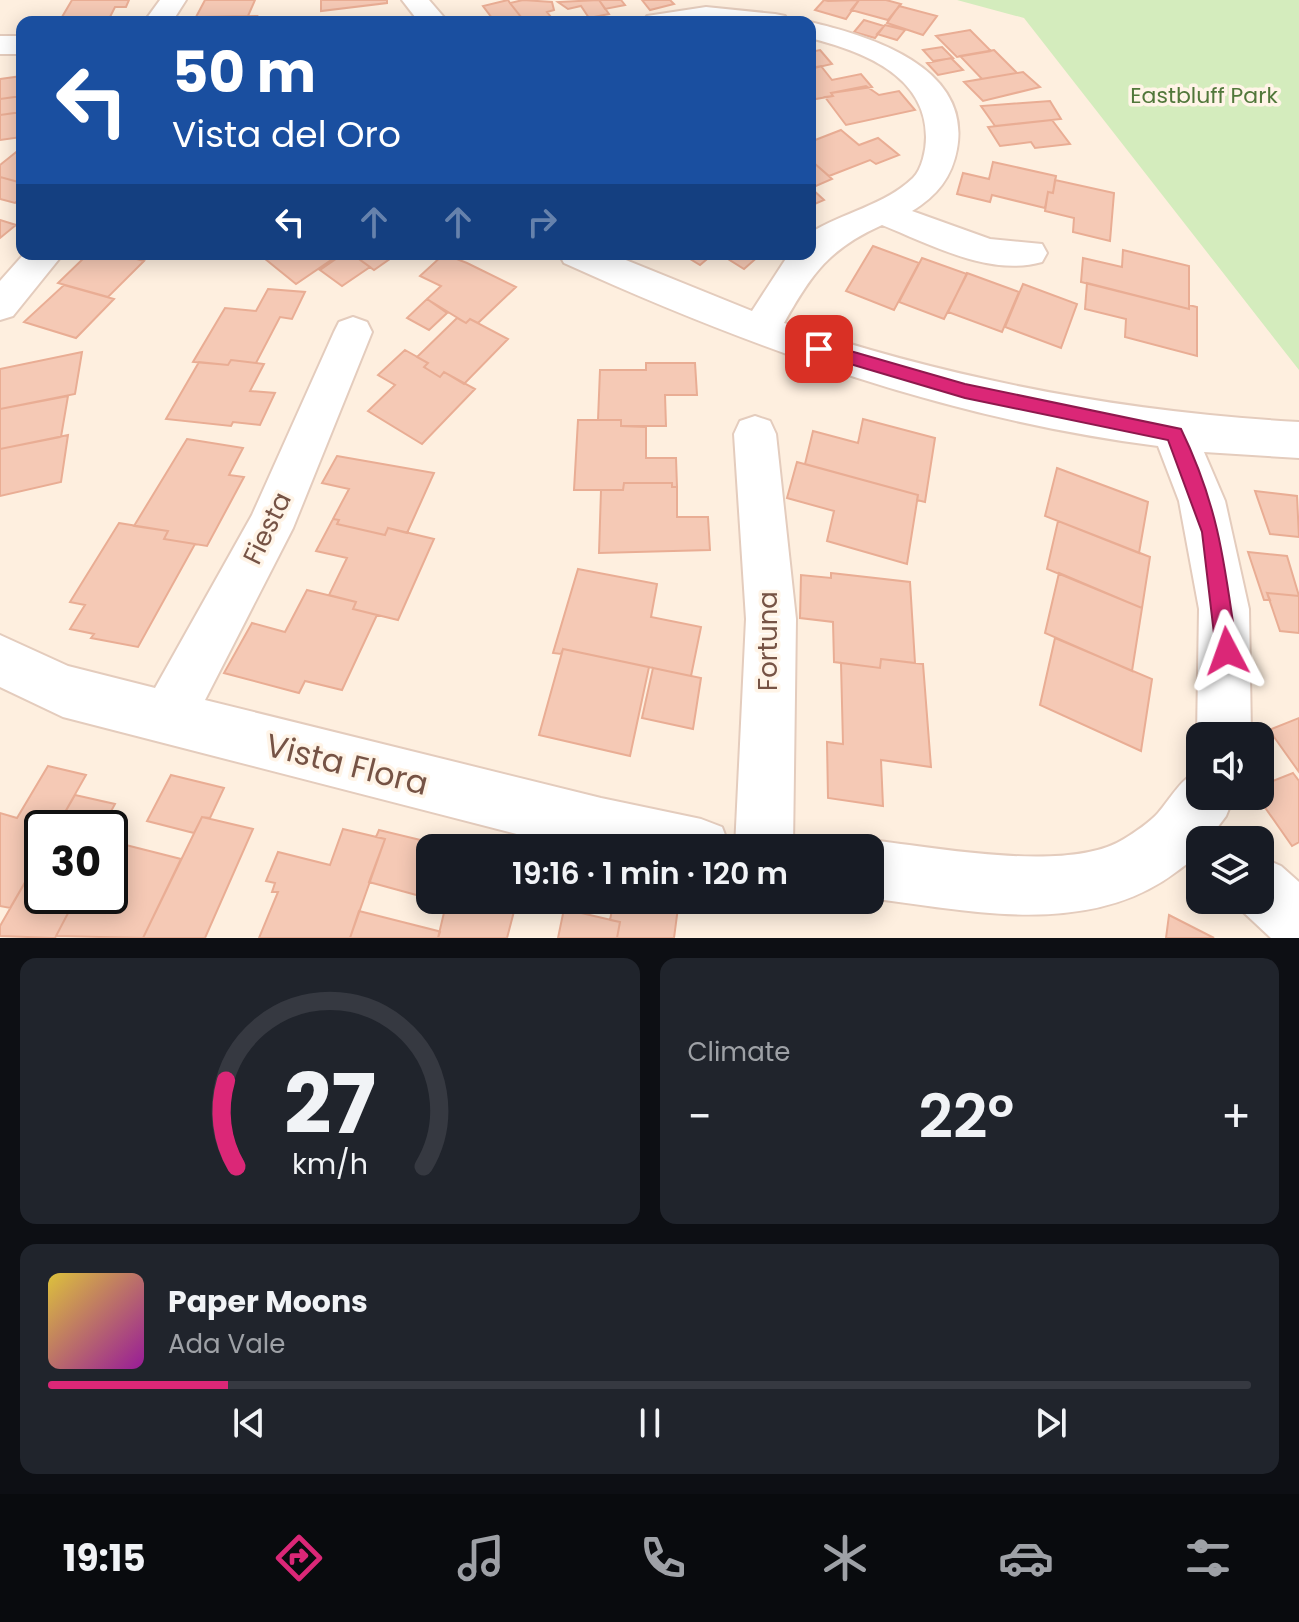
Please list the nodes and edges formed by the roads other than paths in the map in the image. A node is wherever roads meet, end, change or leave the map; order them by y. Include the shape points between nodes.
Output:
1 (415, 0) edge
2 (429, 16) edge
3 (816, 32) edge
4 (883, 213) junction
5 (816, 249) edge
6 (1029, 253) dead end
7 (40, 260) edge
8 (592, 260) edge
9 (805, 260) edge
10 (0, 306) edge
11 (761, 330) junction
12 (353, 332) dead end
13 (755, 434) dead end
14 (1175, 434) junction
15 (1299, 440) edge
16 (0, 660) edge
17 (167, 718) junction
18 (1224, 722) edge
19 (1203, 820) edge
20 (632, 834) edge
21 (764, 834) edge
22 (884, 870) edge
23 (1274, 900) edge
24 (1299, 923) edge

1 - 2 street
3 - 4 street via 866,47 904,67 923,83 940,114 941,154 927,184
4 - 5 street via 833,235
4 - 6 street via 987,251
7 - 10 street
8 - 11 street
9 - 11 street
11 - 14 street via 965,391
12 - 17 street, Fiesta via 270,528
13 - 21 street, Fortuna via 771,619
14 - 15 street
14 - 18 street via 1202,501 1219,579 1227,651
16 - 17 street, Vista Flora via 63,691
17 - 20 street, Vista Flora
19 - 22 street via 1149,861 1104,880 1053,887
23 - 24 street

